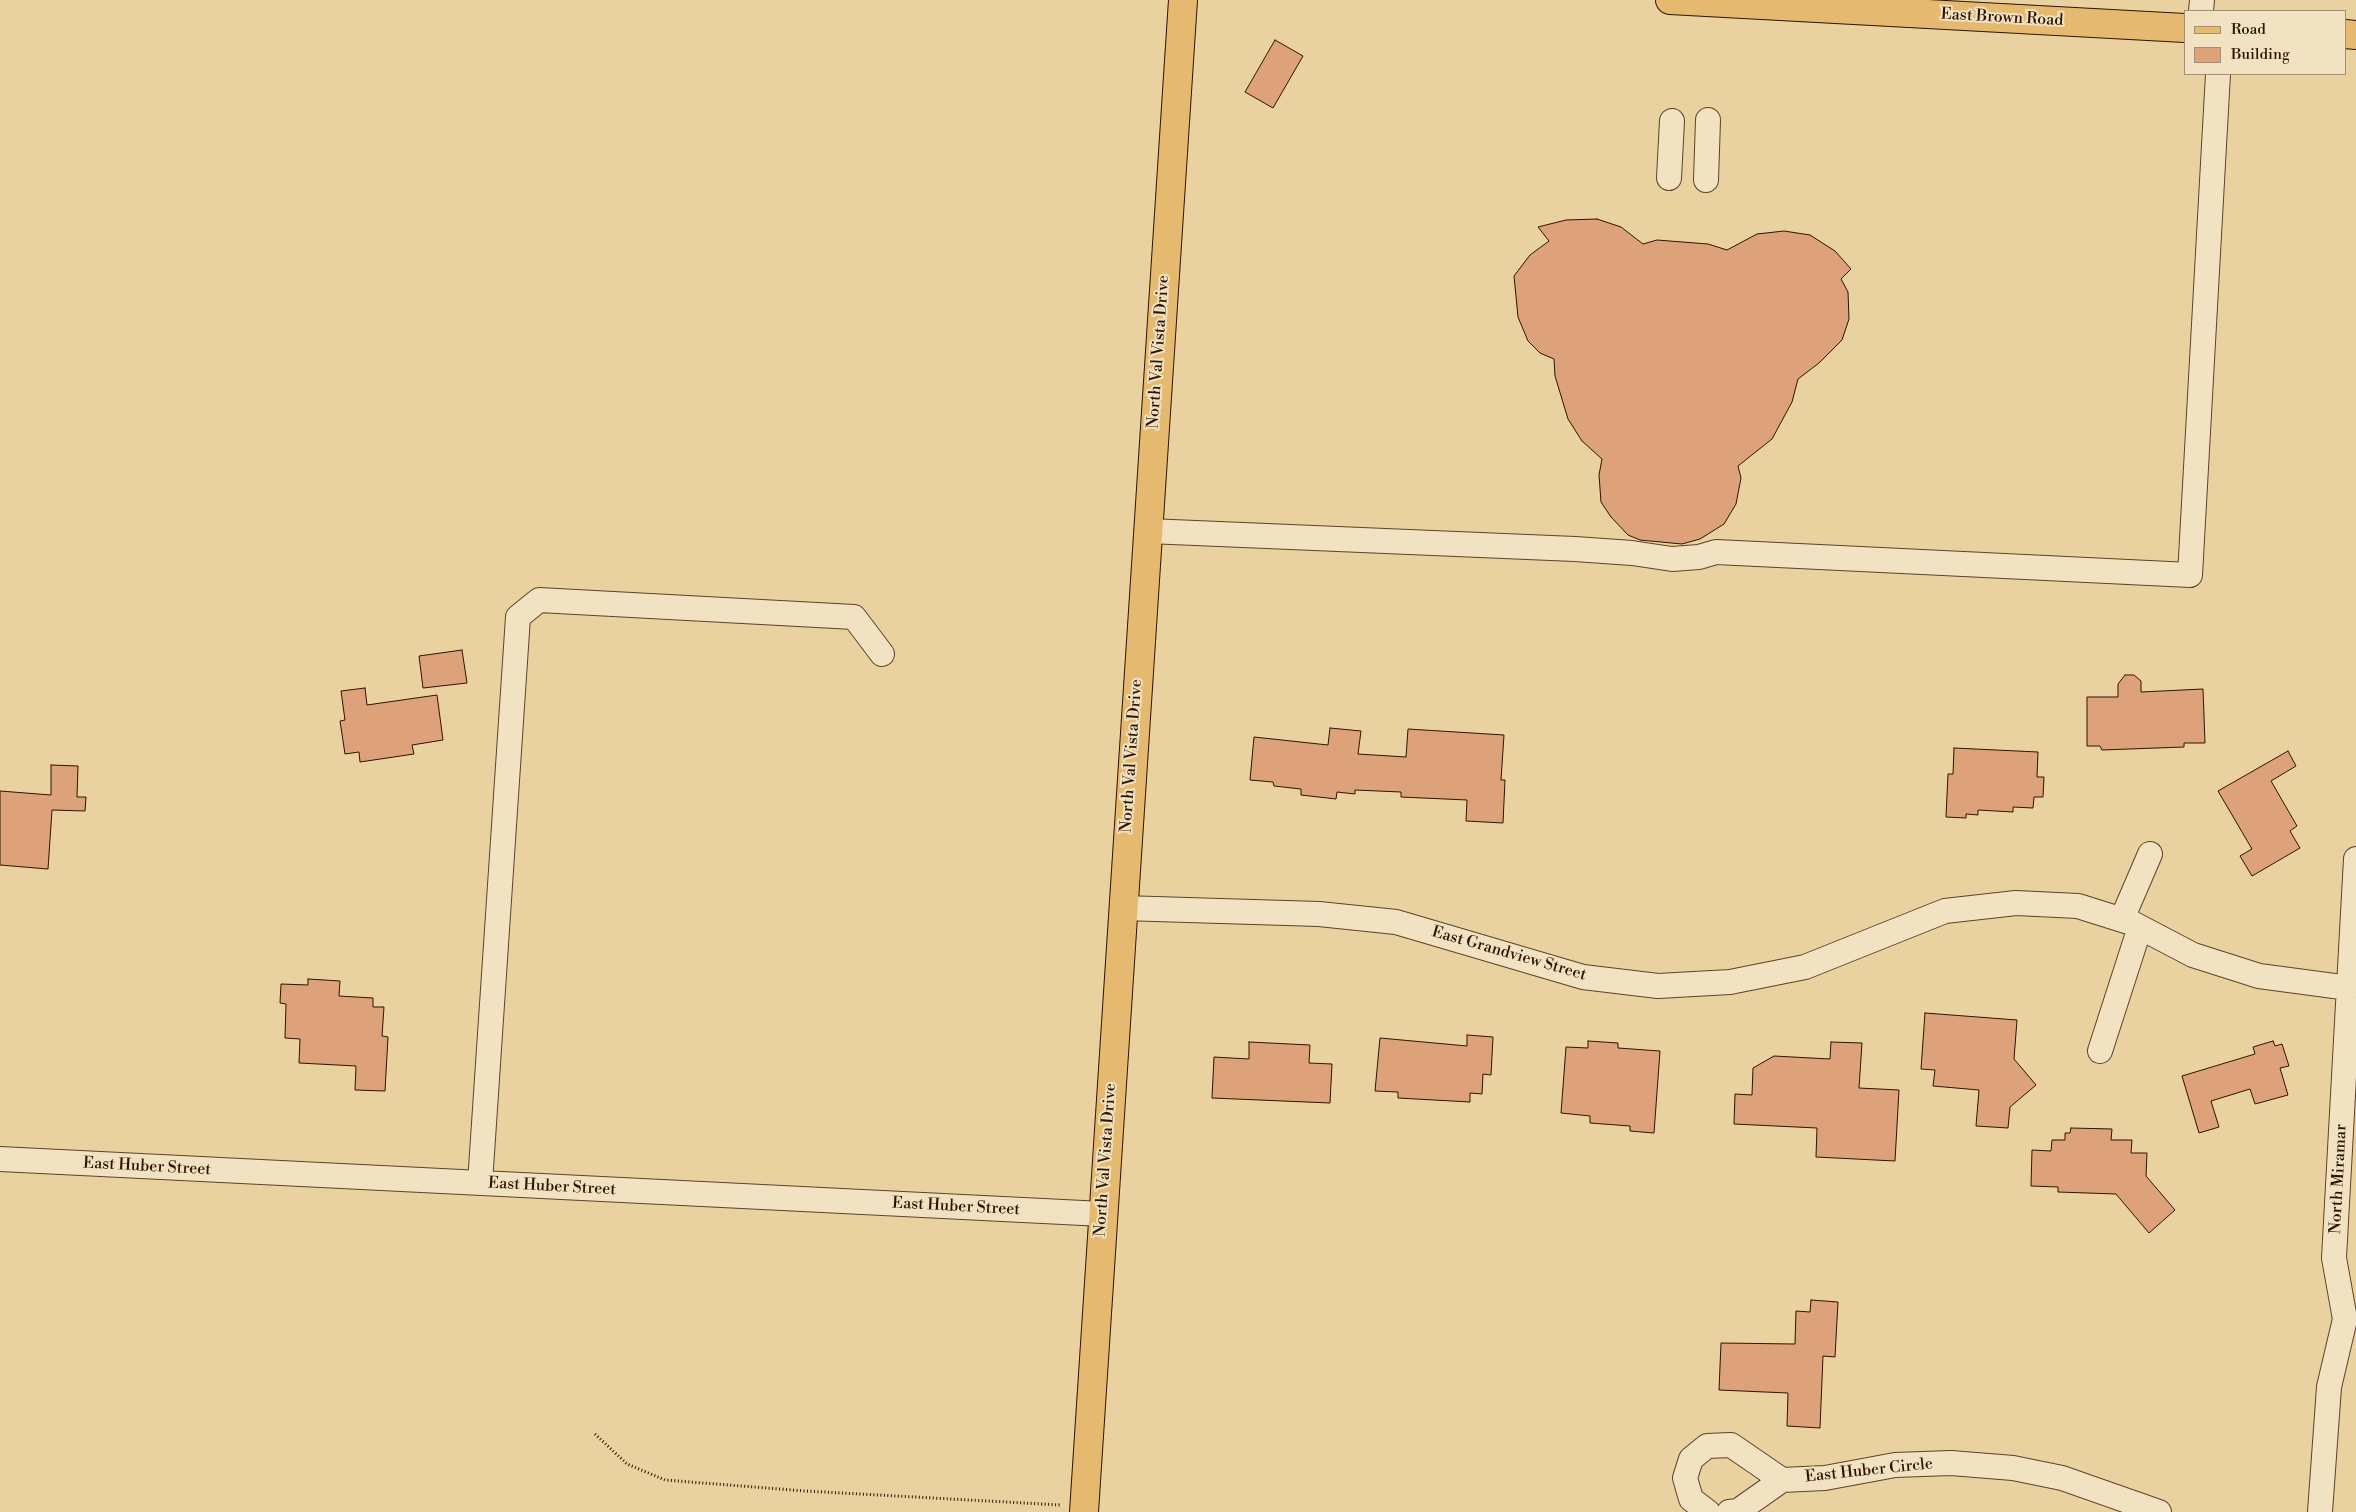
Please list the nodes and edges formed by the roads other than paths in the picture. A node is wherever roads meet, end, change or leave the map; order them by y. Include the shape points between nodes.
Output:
1 (1183, 0) edge
2 (1686, 0) edge
3 (2184, 28) edge
4 (2218, 75) edge
5 (1708, 120) dead end
6 (1672, 121) dead end
7 (1669, 178) dead end
8 (1706, 180) dead end
9 (1148, 531) junction
10 (882, 654) dead end
11 (2150, 854) dead end
12 (2356, 859) edge
13 (1122, 908) junction
14 (2131, 923) junction
15 (2348, 988) junction
16 (2100, 1051) dead end
17 (0, 1159) edge
18 (480, 1183) junction
19 (1103, 1214) junction
20 (1782, 1480) junction
21 (1084, 1509) edge
22 (1708, 1512) edge
23 (1729, 1512) edge
24 (2159, 1512) edge
25 (2320, 1512) edge

1 - 9 main road, North Val Vista Drive
2 - 3 main road, East Brown Road
4 - 9 street via 2190,574 1716,552 1672,559 1575,549
5 - 8 street
6 - 7 street
9 - 13 main road, North Val Vista Drive
10 - 18 street via 854,617 539,600 518,618
11 - 14 street
12 - 15 street, North Miramar
13 - 14 street, East Grandview Street via 1319,914 1396,922 1583,977 1658,986 1730,982 1805,968 1945,911 2016,903 2078,906
13 - 19 main road, North Val Vista Drive
14 - 15 street, East Grandview Street via 2193,955 2259,976
14 - 16 street
15 - 25 street, North Miramar via 2334,1258 2345,1319 2329,1387
17 - 18 street, East Huber Street
18 - 19 street, East Huber Street
19 - 21 main road, North Val Vista Drive
20 - 22 street, East Huber Circle via 1731,1444 1708,1446 1692,1459 1685,1478 1691,1499
20 - 23 street, East Huber Circle via 1738,1511
20 - 24 street, East Huber Circle via 1825,1478 1895,1465 1952,1463 2013,1468 2062,1478

